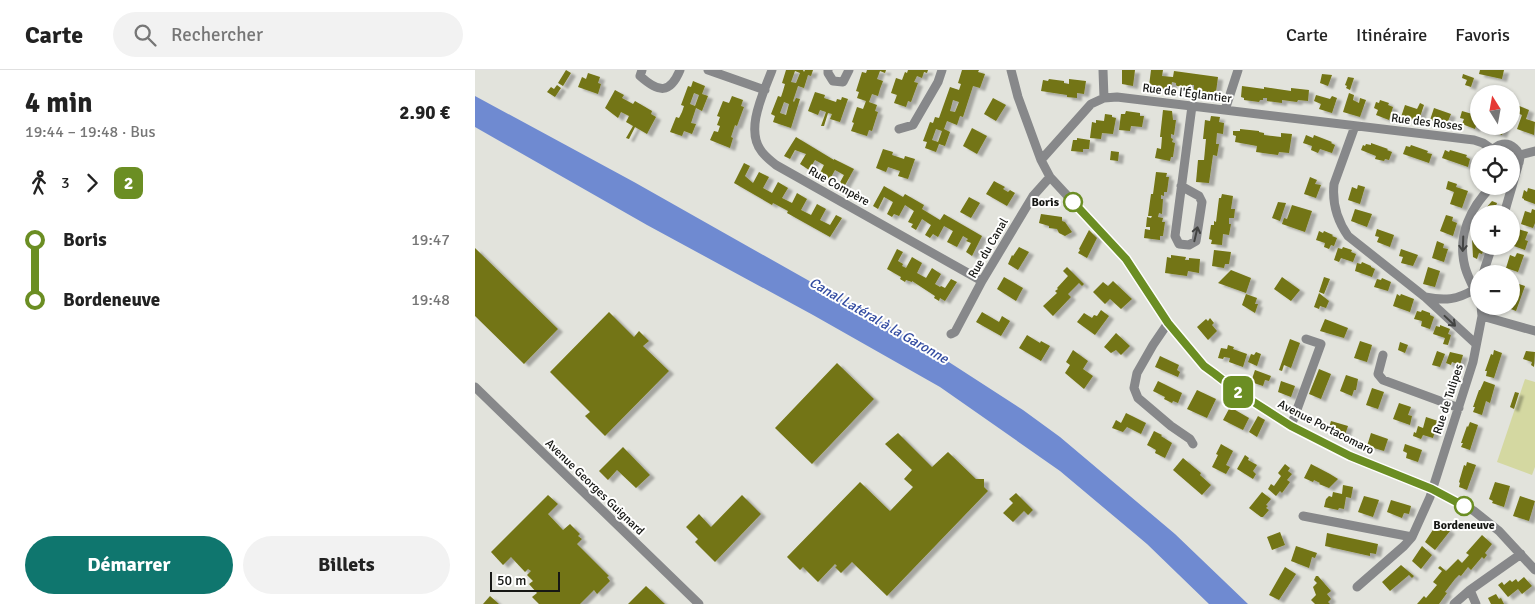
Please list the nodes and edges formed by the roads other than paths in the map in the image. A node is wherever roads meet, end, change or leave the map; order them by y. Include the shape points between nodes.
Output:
1 (642, 70) edge
2 (680, 70) edge
3 (708, 70) edge
4 (772, 70) edge
5 (828, 70) edge
6 (849, 70) edge
7 (942, 70) edge
8 (1011, 70) edge
9 (1103, 70) edge
10 (1238, 70) edge
11 (765, 90) junction
12 (1104, 98) junction
13 (1192, 106) junction
14 (1225, 110) junction
15 (1355, 126) junction
16 (899, 129) dead end
17 (1485, 145) edge
18 (1535, 151) edge
19 (1520, 155) edge
20 (1041, 160) junction
21 (1050, 177) junction
22 (1181, 186) junction
23 (1484, 195) edge
24 (1470, 274) edge
25 (982, 281) junction
26 (1470, 289) edge
27 (1425, 297) junction
28 (1480, 315) edge
29 (1492, 315) edge
30 (1168, 323) junction
31 (1535, 331) edge
32 (951, 334) dead end
33 (1306, 339) dead end
34 (1476, 344) junction
35 (1383, 355) dead end
36 (475, 387) edge
37 (1459, 408) junction
38 (1291, 426) junction
39 (1193, 444) dead end
40 (1432, 489) junction
41 (1303, 516) dead end
42 (1412, 537) junction
43 (1521, 554) junction
44 (1535, 570) edge
45 (1357, 587) dead end
46 (1470, 590) junction
47 (699, 604) edge
48 (1454, 604) edge
49 (1476, 604) edge

1 - 2 street via 640,76 662,89 672,84
3 - 11 street
4 - 11 street, Rue Compère
5 - 6 street via 833,81 843,82
7 - 16 street via 913,125
8 - 20 street, Avenue Portacomaro
9 - 12 street
10 - 14 street
11 - 25 street, Rue Compère via 756,114 755,135 760,151 776,165
12 - 13 street, Rue de l'Églantier
12 - 20 street via 1091,104
13 - 14 street, Rue de l'Églantier
13 - 22 street
14 - 15 street, Rue de l'Églantier
15 - 17 street, Rue des Roses via 1474,140
15 - 27 street via 1334,184 1333,202 1337,215 1348,236
18 - 19 street
20 - 21 street, Avenue Portacomaro
21 - 25 street, Rue du Canal via 1033,196
21 - 30 street, Avenue Portacomaro via 1126,259
22 -> 22 street via 1175,236 1179,244 1189,245 1196,241 1202,202 1199,196
23 -> 24 street via 1471,211 1463,241 1465,267
25 - 32 street, Rue du Canal
26 - 27 street via 1454,299
27 -> 34 street
28 - 34 street, Rue de Tulipes
29 - 31 street
30 - 38 street, Avenue Portacomaro via 1204,366
30 - 39 street via 1137,373 1134,388 1138,398
33 - 38 street via 1321,344
34 - 37 street, Rue de Tulipes
35 - 37 street via 1378,374 1383,380
36 - 47 street, Avenue Georges Guignard
37 - 40 street, Rue de Tulipes
38 - 40 street, Avenue Portacomaro via 1350,456
40 - 42 street, Rue de Tulipes
40 - 43 street, Avenue Portacomaro via 1474,511 1499,530
41 - 42 street
42 - 45 street
43 - 44 street, Avenue Portacomaro
43 - 46 street
46 - 48 street
46 - 49 street

